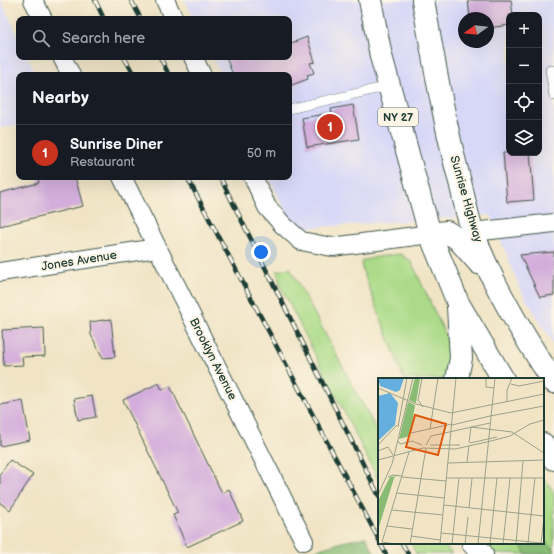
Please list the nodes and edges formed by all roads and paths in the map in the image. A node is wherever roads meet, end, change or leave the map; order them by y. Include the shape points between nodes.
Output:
1 (33, 0) edge
2 (165, 0) edge
3 (370, 0) edge
4 (424, 0) edge
5 (41, 16) edge
6 (173, 16) edge
7 (64, 60) edge
8 (194, 60) edge
9 (554, 70) edge
10 (70, 72) edge
11 (200, 72) edge
12 (389, 86) junction
13 (554, 96) edge
14 (292, 108) edge
15 (123, 180) edge
16 (254, 180) edge
17 (554, 223) edge
18 (473, 232) junction
19 (430, 234) junction
20 (157, 248) junction
21 (0, 272) edge
22 (496, 283) junction
23 (458, 304) junction
24 (457, 378) edge
25 (502, 378) edge
26 (554, 382) edge
27 (544, 445) edge
28 (554, 459) edge
29 (304, 541) dead end
30 (458, 544) edge
31 (474, 544) edge
32 (464, 554) edge
33 (482, 554) edge

1 - 5 street
2 - 6 street
3 - 12 highway, NY 27
4 - 18 highway, Sunrise Highway via 441,101
7 - 10 street
8 - 11 street
9 - 13 lane via 550,70
12 - 14 lane
12 - 19 highway, NY 27
15 - 20 street, Brooklyn Avenue
16 - 19 street via 267,207 301,241 332,247
17 - 18 street
18 - 22 highway, Sunrise Highway
19 - 22 highway via 447,232 458,238
19 - 23 highway, NY 27
20 - 21 street, Jones Avenue
20 - 29 street, Brooklyn Avenue
22 - 26 highway, Sunrise Highway via 534,352
23 - 24 highway via 461,358
23 - 25 highway, NY 27
27 - 28 highway
30 - 32 highway
31 - 33 highway

